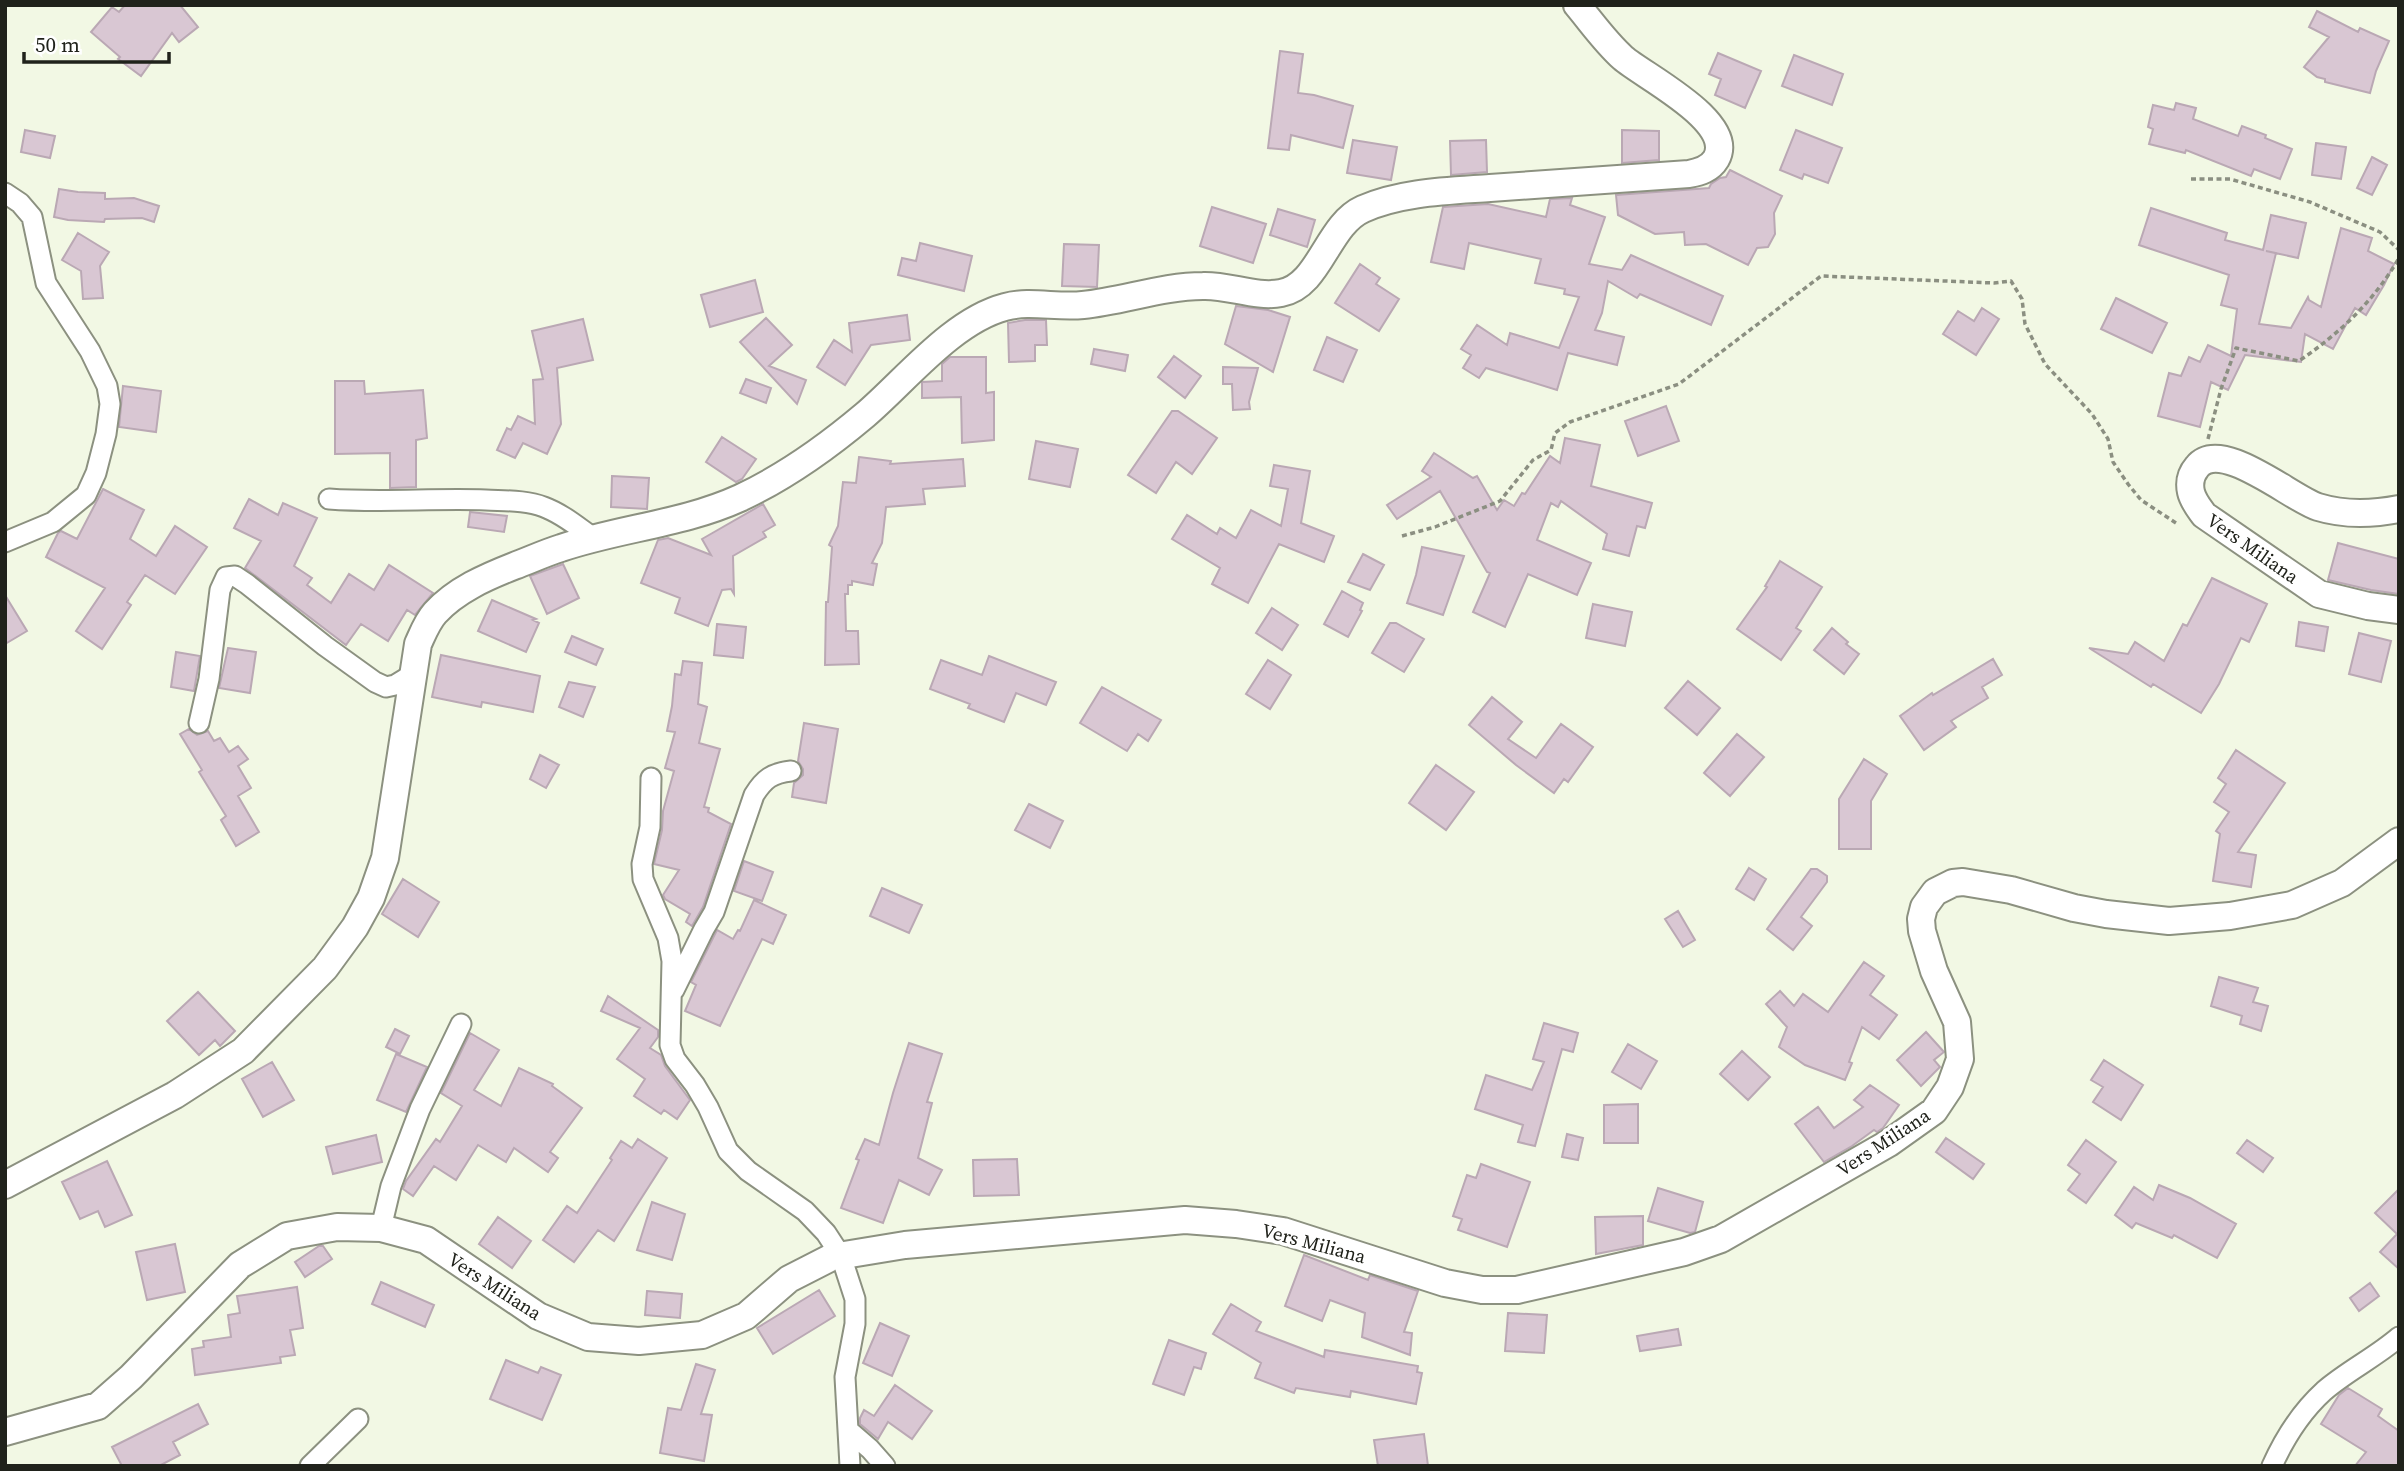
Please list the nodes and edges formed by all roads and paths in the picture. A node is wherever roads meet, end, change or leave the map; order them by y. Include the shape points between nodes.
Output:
1 (1577, 5) edge
2 (2191, 178) dead end
3 (5, 193) edge
4 (2399, 250) edge
5 (2399, 258) edge
6 (2203, 461) junction
7 (329, 499) dead end
8 (2399, 509) edge
9 (2176, 523) dead end
10 (1402, 536) dead end
11 (594, 539) junction
12 (5, 542) edge
13 (2399, 610) edge
14 (413, 674) junction
15 (199, 723) dead end
16 (791, 771) dead end
17 (651, 778) dead end
18 (2399, 841) edge
19 (671, 997) junction
20 (461, 1024) dead end
21 (5, 1185) edge
22 (381, 1228) junction
23 (841, 1256) junction
24 (2399, 1337) edge
25 (358, 1419) dead end
26 (848, 1430) junction
27 (5, 1432) edge
28 (310, 1466) edge
29 (850, 1466) edge
30 (885, 1466) edge
31 (2272, 1466) edge

1 - 11 main road via 1623,58 1703,117 1719,146 1712,164 1689,174 1395,198 1350,215 1310,273 1283,293 1208,285 1080,306 1004,307 962,328 847,430 774,480 708,511
2 - 4 path via 2230,179 2310,202 2380,232
3 - 12 street via 32,218 46,283 90,351 107,386 110,404 96,473 86,495 53,522
5 - 6 path via 2364,307 2299,361 2236,348
6 - 8 main road via 2235,462 2318,507 2372,514
6 - 13 main road, Vers Miliana via 2190,485 2196,504 2211,520 2319,594
7 - 11 street via 523,502 563,516
9 - 10 path via 2141,500 2113,462 2108,439 2092,414 2045,364 2011,281 1821,276 1679,384 1570,422 1556,433 1551,450 1532,460 1500,501
11 - 14 main road via 549,552 463,590 427,625
14 - 15 street via 396,685 375,682 247,583 226,577 220,590
14 - 21 main road via 385,858 371,898 325,968 243,1051 175,1095
16 - 19 street via 775,773 754,795 714,912
17 - 19 street via 643,879 668,938
18 - 23 main road, Vers Miliana via 2342,883 2292,905 2230,916 2169,921 2106,914 1963,882 1935,892 1924,907 1922,931 1957,1022 1960,1059 1950,1087 1934,1111 1889,1143 1721,1238 1684,1252 1517,1290 1445,1283 1283,1231 1185,1220 905,1245
19 - 23 street via 670,1045 708,1107 728,1151 805,1211
20 - 22 street via 420,1109 391,1186
22 - 23 main road, Vers Miliana via 426,1240 538,1316 588,1337 639,1341 702,1335 746,1316 789,1279
22 - 27 main road, Vers Miliana via 337,1227 288,1236 240,1265 98,1406
23 - 26 street via 855,1299 845,1377
24 - 31 street via 2325,1390 2296,1421
25 - 28 street
26 - 29 street
26 - 30 street

